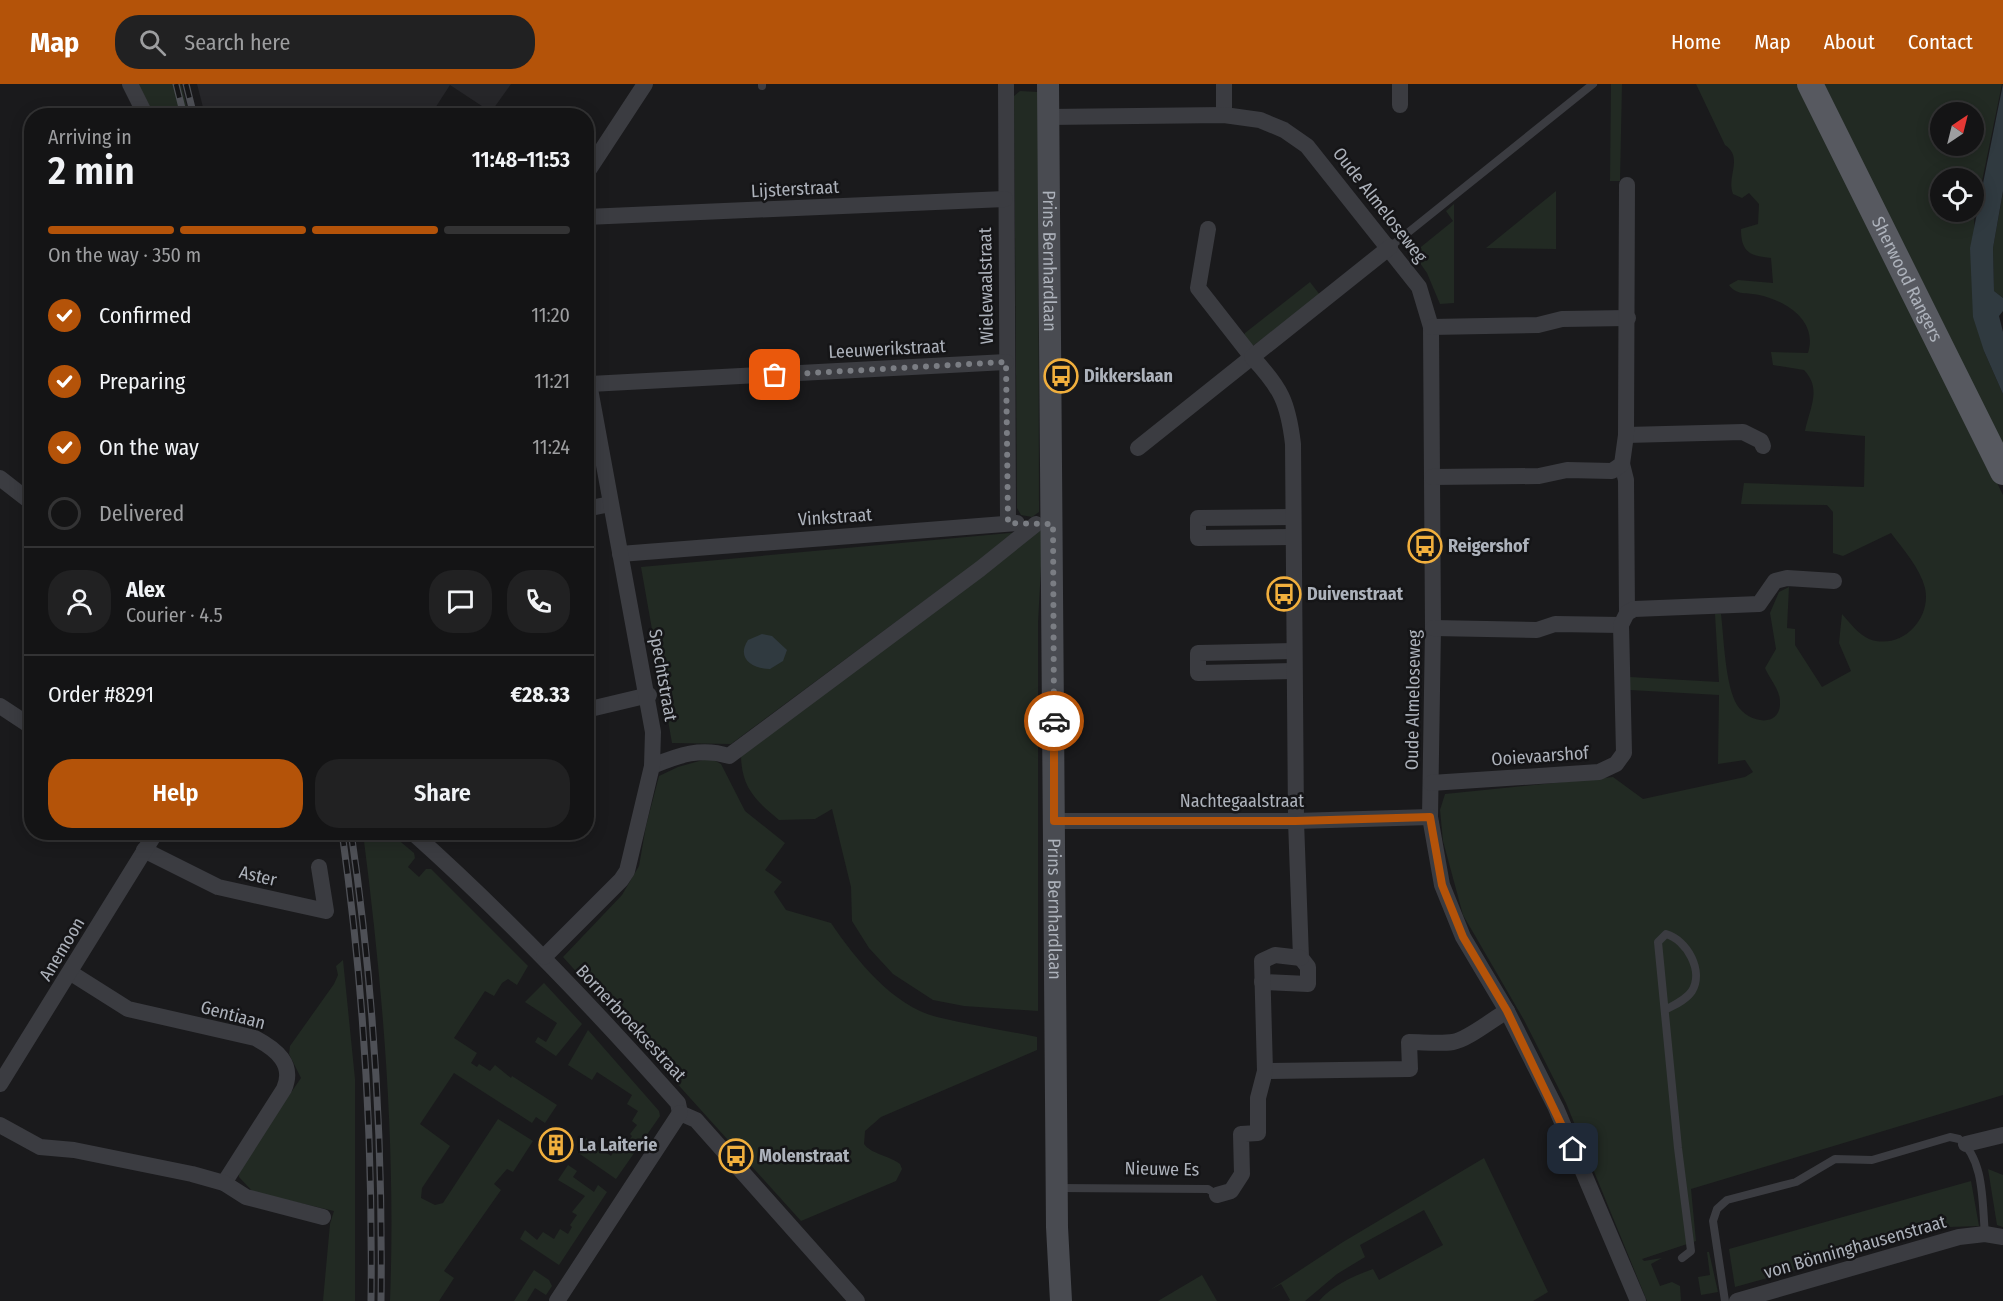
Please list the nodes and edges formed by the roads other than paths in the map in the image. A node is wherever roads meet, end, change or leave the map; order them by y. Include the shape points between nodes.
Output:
1 (130, 84) edge
2 (645, 84) edge
3 (1005, 84) edge
4 (1023, 84) edge
5 (1048, 84) edge
6 (1224, 84) edge
7 (1400, 84) edge
8 (1593, 84) edge
9 (1810, 84) edge
10 (1400, 105) dead end
11 (142, 108) edge
12 (1224, 115) junction
13 (1048, 117) junction
14 (594, 162) edge
15 (1627, 185) dead end
16 (1005, 199) junction
17 (594, 217) edge
18 (1208, 229) dead end
19 (1390, 247) junction
20 (1628, 318) junction
21 (1431, 327) junction
22 (1252, 357) junction
23 (1006, 362) junction
24 (594, 384) edge
25 (594, 408) edge
26 (1626, 435) junction
27 (1763, 446) dead end
28 (1138, 448) dead end
29 (1622, 464) junction
30 (2003, 472) edge
31 (1432, 477) junction
32 (0, 478) edge
33 (24, 497) edge
34 (610, 504) junction
35 (594, 507) edge
36 (1293, 517) junction
37 (1008, 523) junction
38 (1044, 524) junction
39 (1293, 537) junction
40 (620, 554) junction
41 (1834, 581) dead end
42 (1624, 619) junction
43 (1433, 628) junction
44 (1294, 651) junction
45 (1294, 671) junction
46 (649, 695) junction
47 (0, 706) edge
48 (594, 708) edge
49 (24, 722) edge
50 (652, 766) junction
51 (1431, 783) junction
52 (1430, 817) junction
53 (1054, 821) junction
54 (1296, 821) junction
55 (151, 840) edge
56 (421, 840) edge
57 (144, 850) junction
58 (319, 867) dead end
59 (543, 957) junction
60 (1301, 958) junction
61 (70, 973) junction
62 (1262, 982) junction
63 (1665, 1010) junction
64 (1507, 1011) junction
65 (1265, 1071) junction
66 (0, 1084) edge
67 (680, 1113) junction
68 (0, 1125) edge
69 (2003, 1135) edge
70 (1965, 1144) junction
71 (224, 1183) junction
72 (1056, 1188) junction
73 (1216, 1196) joint
74 (323, 1217) dead end
75 (1986, 1234) junction
76 (2003, 1237) edge
77 (1682, 1258) dead end
78 (557, 1301) edge
79 (857, 1301) edge
80 (1061, 1301) edge
81 (1638, 1301) edge
82 (1725, 1301) edge
83 (1737, 1301) edge

1 - 11 street
2 - 14 street
3 - 4 street
3 - 16 street, Wielewaalstraat
5 - 13 street, Prins Bernhardlaan
6 - 12 street
7 - 10 street
8 - 19 lane
9 - 30 main road, Sherwood Rangers
12 - 13 street, Oude Almeloseweg
12 - 19 street, Oude Almeloseweg via 1260,120 1308,146
13 - 38 street, Prins Bernhardlaan
15 - 20 street
16 - 17 street, Lijsterstraat
16 - 23 street, Wielewaalstraat
18 - 22 street via 1197,288
19 - 21 street, Oude Almeloseweg via 1419,287
19 - 22 street
20 - 21 street
20 - 26 street
21 - 31 street, Oude Almeloseweg
22 - 28 street
22 - 36 street via 1279,390 1289,410
23 - 24 street, Leeuwerikstraat
23 - 37 street, Wielewaalstraat
25 - 34 street, Spechtstraat
26 - 27 street via 1743,432
26 - 29 street
29 - 31 street via 1612,471 1567,470 1539,476
29 - 42 street via 1626,480
31 - 43 street, Oude Almeloseweg
32 - 33 street
34 - 35 street
34 - 40 street, Spechtstraat
36 - 39 street
36 - 39 street via 1198,518 1198,538
37 - 38 street, Vinkstraat
37 - 40 street, Vinkstraat
38 - 50 street via 729,756 714,751 683,753
38 - 53 street, Prins Bernhardlaan
39 - 44 street
40 - 46 street, Spechtstraat
41 - 42 street via 1787,578 1775,581 1760,604 1635,609
42 - 43 street via 1555,624 1537,630
42 - 51 street, Ooievaarshof via 1624,753 1616,765 1599,772
43 - 51 street, Oude Almeloseweg
44 - 45 street
44 - 45 street via 1198,653 1198,673
45 - 54 street
46 - 48 street
46 - 50 street, Spechtstraat
47 - 49 street
50 - 59 street, Spechtstraat via 627,871
51 - 52 street, Oude Almeloseweg
52 - 54 street, Nachtegaalstraat
52 - 64 street, Oude Almeloseweg via 1442,885 1463,937
53 - 54 street, Nachtegaalstraat
53 - 72 street, Prins Bernhardlaan
54 - 60 street
55 - 57 street, Anemoon
56 - 59 street, Bornerbroeksestraat
57 - 58 street, Aster via 218,887 326,911
57 - 61 street, Anemoon
59 - 67 street, Bornerbroeksestraat via 678,1103
60 - 62 street, Nieuwe Es via 1267,956 1262,961
60 - 62 street via 1308,967 1308,984
61 - 66 street, Anemoon
61 - 71 street, Gentiaan via 128,1009 255,1038 271,1046 287,1065 289,1077 284,1089
62 - 65 street, Nieuwe Es
63 - 63 lane via 1658,942 1666,934 1677,937 1686,948 1696,981 1690,994
63 - 77 lane via 1691,1251
64 - 65 street via 1454,1042 1409,1042 1410,1069
64 - 81 street, Oude Almeloseweg via 1556,1108
65 - 73 street, Nieuwe Es via 1258,1098 1258,1133 1241,1134 1242,1174 1231,1191
67 - 78 street
67 - 79 street, Bornerbroeksestraat via 700,1125
68 - 71 street via 40,1147 75,1150
69 - 70 street
70 - 75 lane via 1980,1180
70 - 82 lane via 1950,1137 1872,1160 1835,1158 1796,1182 1727,1200 1717,1209 1713,1221
71 - 74 street via 246,1197
72 - 73 lane, Nieuwe Es via 1208,1189
72 - 80 street, Prins Bernhardlaan
75 - 76 street, von Bönninghausenstraat
75 - 83 street, von Bönninghausenstraat via 1959,1237

